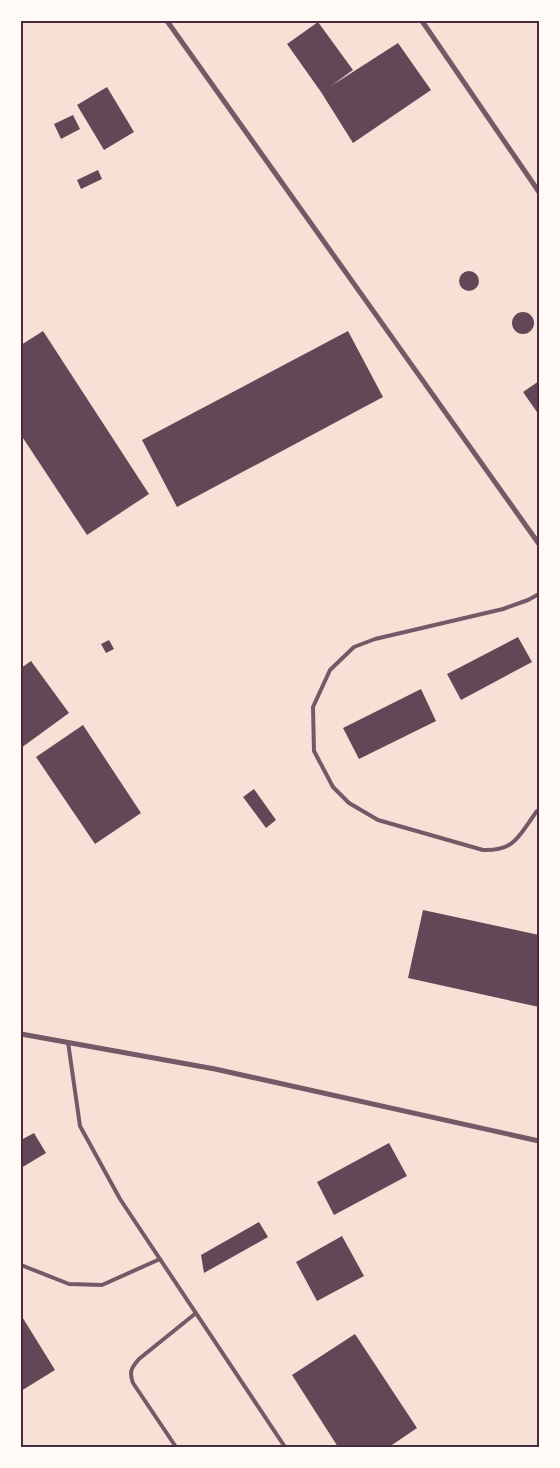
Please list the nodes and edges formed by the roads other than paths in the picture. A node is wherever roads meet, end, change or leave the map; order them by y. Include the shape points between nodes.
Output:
1 (168, 21) edge
2 (422, 21) edge
3 (539, 192) edge
4 (539, 544) edge
5 (539, 594) edge
6 (537, 811) dead end
7 (21, 1034) edge
8 (68, 1042) junction
9 (539, 1141) edge
10 (160, 1259) junction
11 (21, 1266) edge
12 (196, 1314) junction
13 (176, 1447) edge
14 (285, 1447) edge

1 - 4 street
2 - 3 street
5 - 6 lane via 504,609 354,647 330,670 313,707 314,751 333,787 348,802 378,820 483,850 496,850 511,845
7 - 8 street
8 - 9 street via 215,1069
8 - 10 lane via 80,1126 120,1199
10 - 11 lane via 102,1285 69,1284
10 - 12 lane
12 - 13 lane via 138,1359 129,1374
12 - 14 lane

